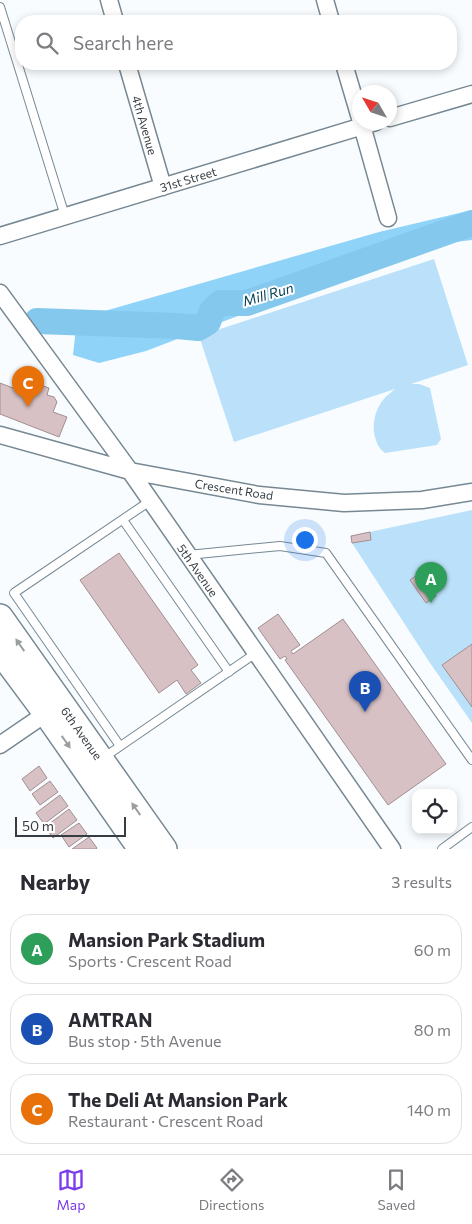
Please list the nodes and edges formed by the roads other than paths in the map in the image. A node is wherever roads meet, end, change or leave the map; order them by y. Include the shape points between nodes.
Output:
1 (109, 0) edge
2 (325, 0) edge
3 (0, 7) edge
4 (113, 15) edge
5 (329, 15) edge
6 (15, 55) edge
7 (20, 70) edge
8 (129, 70) edge
9 (346, 70) edge
10 (352, 86) edge
11 (472, 94) edge
12 (397, 116) edge
13 (352, 126) edge
14 (367, 130) edge
15 (163, 187) junction
16 (65, 216) junction
17 (388, 218) dead end
18 (0, 236) edge
19 (0, 293) edge
20 (0, 435) edge
21 (130, 471) junction
22 (472, 492) edge
23 (150, 501) junction
24 (123, 520) junction
25 (188, 555) junction
26 (0, 617) edge
27 (0, 651) edge
28 (256, 653) junction
29 (45, 670) junction
30 (228, 672) junction
31 (53, 708) junction
32 (0, 745) edge
33 (102, 759) junction
34 (472, 760) edge
35 (472, 828) edge
36 (141, 849) edge
37 (164, 849) edge
38 (392, 849) edge
39 (442, 849) edge

1 - 4 street
2 - 5 street
3 - 6 lane
7 - 16 lane
8 - 15 street, 4th Avenue
9 - 10 street
11 - 12 street
13 - 15 street, 31st Street
14 - 17 street
15 - 16 street, 31st Street
16 - 18 street, 31st Street
19 - 21 street, 5th Avenue
20 - 21 street, Crescent Road
21 - 22 street, Crescent Road via 259,495 344,503 422,500
21 - 23 street, 5th Avenue
23 - 24 lane
23 - 25 street, 5th Avenue
24 - 29 lane via 14,594
24 - 30 lane
25 - 28 street, 5th Avenue
25 - 34 lane via 280,546 326,554
29 -> 26 main road, 6th Avenue
27 - 29 main road, 6th Avenue
28 - 30 lane
28 - 38 street, 5th Avenue
29 - 31 main road, 6th Avenue
29 - 33 lane
30 - 33 lane
31 - 32 street
31 - 33 main road, 6th Avenue
33 - 36 main road, 6th Avenue
37 -> 33 main road, 6th Avenue
35 - 39 lane

